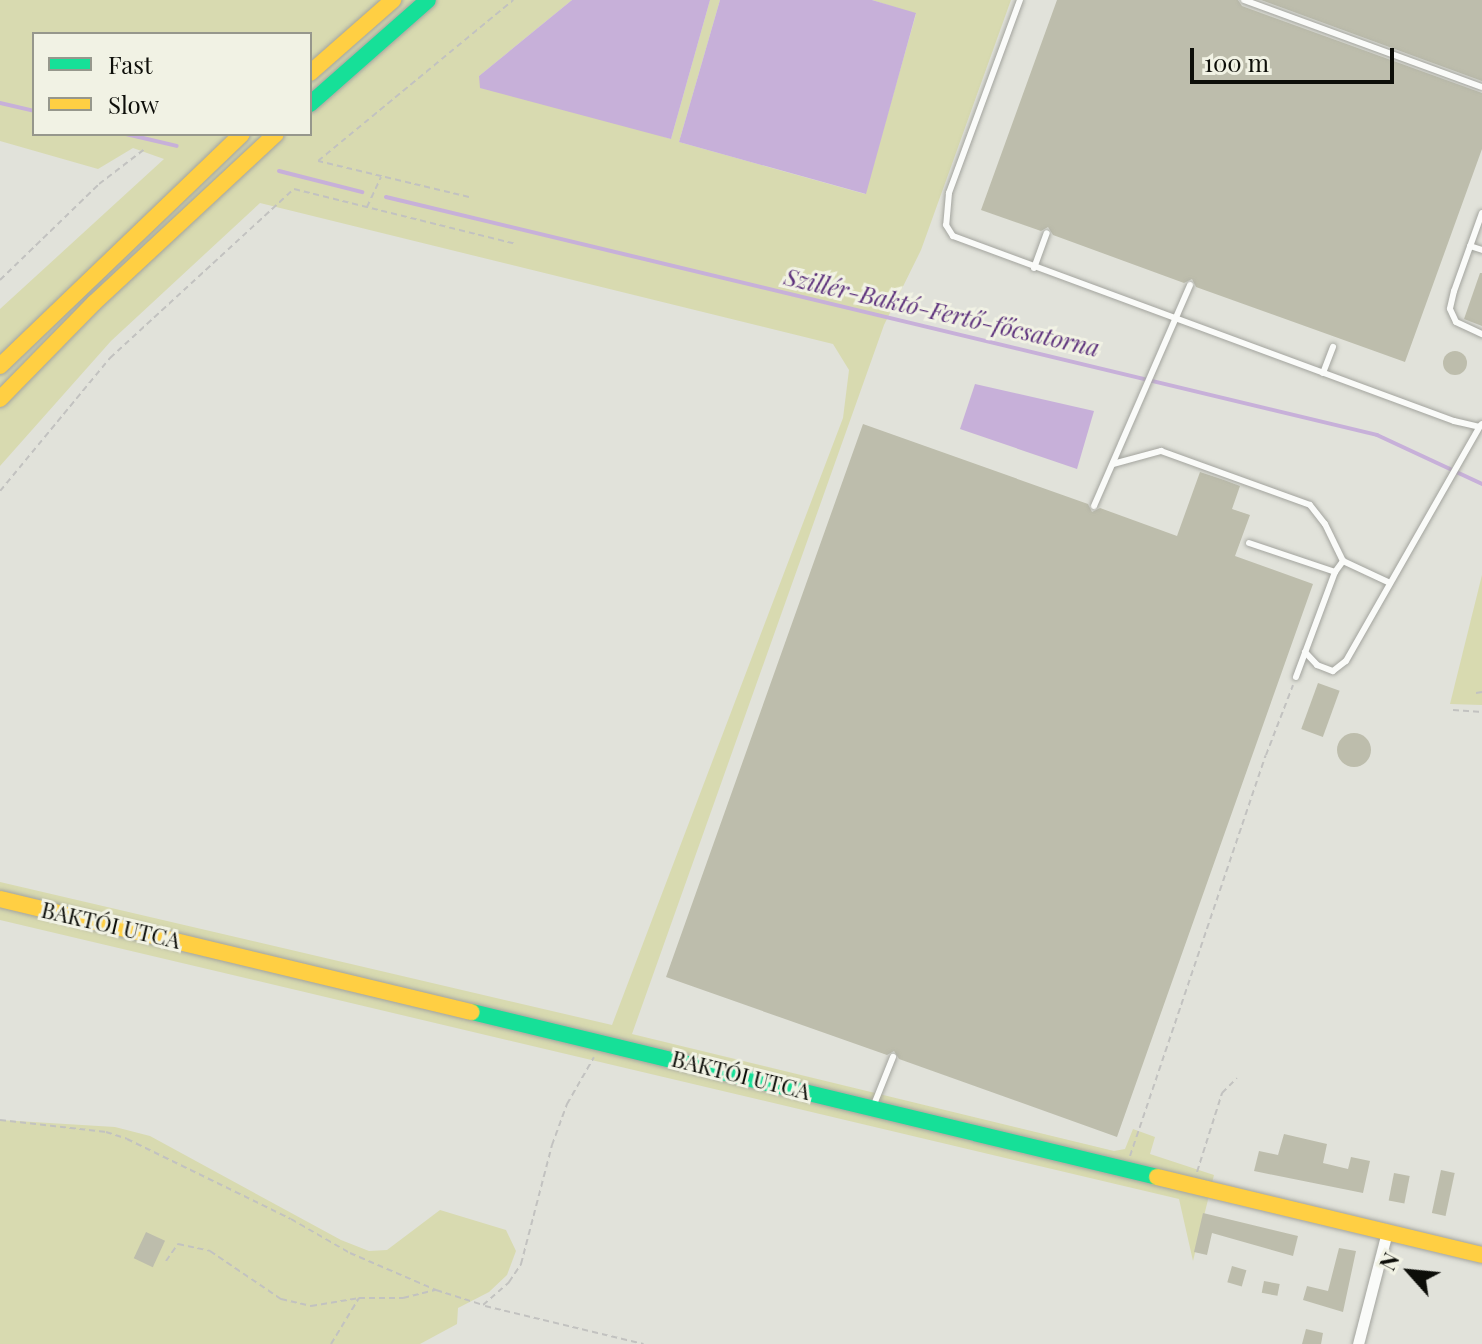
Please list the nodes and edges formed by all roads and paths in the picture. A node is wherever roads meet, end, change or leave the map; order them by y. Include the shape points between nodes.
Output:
1 (393, 0) edge
2 (428, 0) edge
3 (513, 0) edge
4 (1020, 0) edge
5 (1244, 0) edge
6 (312, 71) edge
7 (1482, 87) edge
8 (312, 102) edge
9 (240, 136) edge
10 (274, 136) edge
11 (146, 148) dead end
12 (381, 176) junction
13 (469, 197) dead end
14 (367, 208) junction
15 (1482, 213) edge
16 (1047, 233) dead end
17 (516, 244) dead end
18 (1470, 246) junction
19 (1482, 250) edge
20 (1034, 268) junction
21 (0, 280) edge
22 (1190, 285) dead end
23 (1178, 321) junction
24 (1482, 334) edge
25 (1333, 347) dead end
26 (0, 366) edge
27 (1323, 373) junction
28 (0, 399) edge
29 (1481, 427) edge
30 (1113, 464) junction
31 (0, 491) edge
32 (1094, 506) dead end
33 (1249, 543) dead end
34 (1343, 561) junction
35 (1335, 572) junction
36 (1390, 583) junction
37 (1305, 652) junction
38 (1296, 677) joint
39 (1482, 692) edge
40 (1476, 693) dead end
41 (1453, 710) dead end
42 (1482, 712) edge
43 (0, 899) edge
44 (600, 1041) junction
45 (893, 1057) dead end
46 (1237, 1078) dead end
47 (873, 1107) junction
48 (0, 1120) edge
49 (1126, 1168) junction
50 (1193, 1185) junction
51 (1387, 1232) junction
52 (1482, 1255) edge
53 (166, 1261) dead end
54 (436, 1290) junction
55 (359, 1298) junction
56 (483, 1305) junction
57 (331, 1344) edge
58 (643, 1344) edge
59 (1358, 1344) edge

1 - 6 main road
2 - 8 main road
3 - 12 path via 318,161
4 - 20 lane via 949,193 946,216 948,231 958,240
5 - 7 lane
9 - 26 main road
10 - 28 main road via 94,303
11 - 21 path via 99,184
12 - 13 path
12 - 14 path
14 - 17 path
14 - 31 path via 294,189 110,358
15 - 18 lane
16 - 20 lane
18 - 19 lane
18 - 24 lane via 1450,309 1456,322
20 - 23 lane
22 - 23 lane
23 - 27 lane
23 - 30 lane
25 - 27 lane
27 - 29 lane
29 - 36 lane
30 - 32 lane
30 - 34 lane via 1161,451 1310,505
33 - 35 lane
34 - 35 lane
34 - 36 lane
35 - 37 lane
36 - 37 lane via 1346,661 1333,671 1317,665
37 - 38 lane
38 - 49 path
39 - 40 path
41 - 42 path
43 - 44 main road, BAKTÓI UTCA
44 - 47 main road, BAKTÓI UTCA
44 - 56 path via 552,1145 521,1264
45 - 47 lane
46 - 50 path via 1222,1093
47 - 49 main road, BAKTÓI UTCA
48 - 54 path via 127,1139 350,1253
49 - 50 main road, BAKTÓI UTCA
50 - 51 main road, BAKTÓI UTCA
51 - 52 main road, BAKTÓI UTCA
51 - 59 street
53 - 55 path via 178,1244 210,1251 281,1299 311,1306
54 - 55 path via 403,1298
54 - 56 path
55 - 57 path
56 - 58 path

